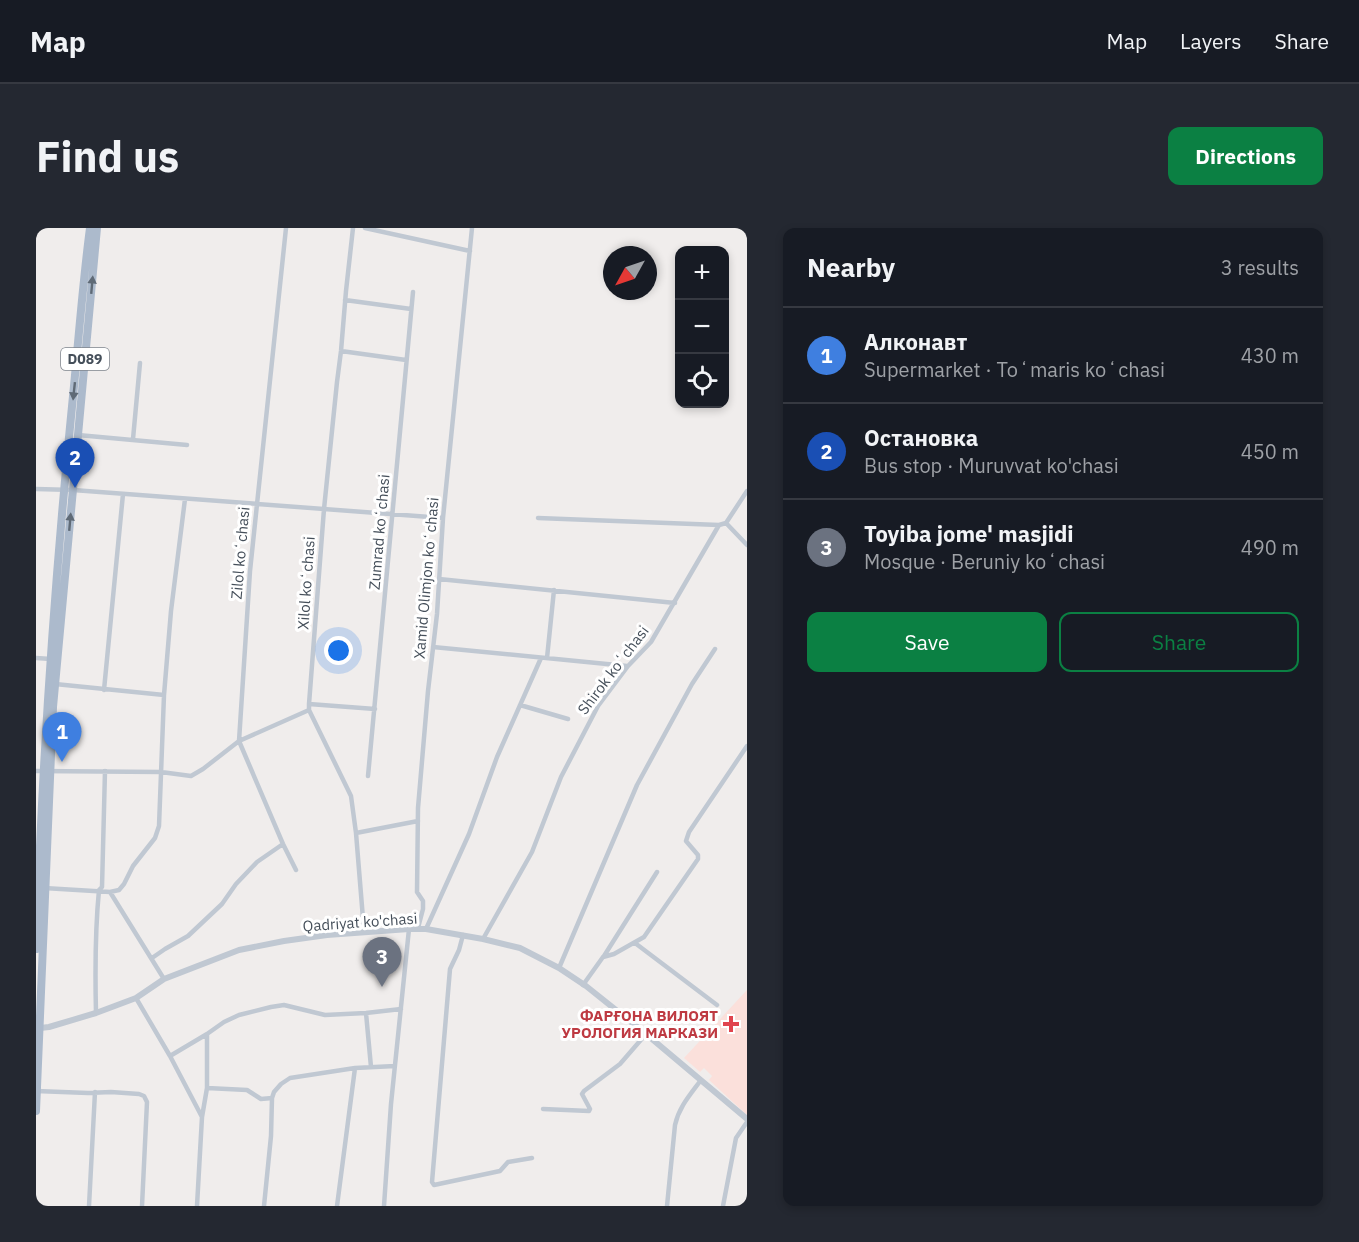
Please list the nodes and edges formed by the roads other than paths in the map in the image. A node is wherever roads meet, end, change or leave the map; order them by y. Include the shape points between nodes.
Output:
1 (90, 228) edge
2 (98, 228) edge
3 (286, 228) edge
4 (353, 228) edge
5 (365, 228) edge
6 (472, 228) edge
7 (470, 250) junction
8 (413, 292) dead end
9 (345, 300) junction
10 (411, 309) junction
11 (342, 351) junction
12 (406, 360) junction
13 (140, 363) dead end
14 (78, 435) junction
15 (133, 439) junction
16 (188, 445) dead end
17 (36, 489) edge
18 (64, 490) junction
19 (73, 490) junction
20 (747, 491) edge
21 (123, 494) junction
22 (185, 499) junction
23 (257, 504) junction
24 (324, 509) junction
25 (392, 514) junction
26 (443, 518) junction
27 (538, 518) dead end
28 (726, 523) junction
29 (719, 525) junction
30 (747, 545) edge
31 (439, 579) junction
32 (554, 590) junction
33 (675, 603) junction
34 (433, 647) junction
35 (715, 649) dead end
36 (36, 658) edge
37 (544, 658) junction
38 (51, 659) junction
39 (628, 666) junction
40 (54, 687) junction
41 (104, 690) junction
42 (164, 695) junction
43 (520, 705) junction
44 (309, 707) junction
45 (375, 709) junction
46 (568, 719) dead end
47 (239, 741) junction
48 (747, 746) edge
49 (43, 771) edge
50 (105, 771) junction
51 (161, 772) junction
52 (369, 776) dead end
53 (418, 821) junction
54 (356, 833) junction
55 (283, 844) junction
56 (296, 870) dead end
57 (657, 872) dead end
58 (44, 886) junction
59 (99, 890) junction
60 (110, 892) junction
61 (409, 928) junction
62 (418, 928) junction
63 (426, 929) junction
64 (364, 931) junction
65 (463, 935) junction
66 (483, 939) junction
67 (635, 943) junction
68 (36, 949) edge
69 (152, 958) junction
70 (602, 958) junction
71 (559, 968) junction
72 (164, 979) junction
73 (583, 985) junction
74 (136, 998) junction
75 (717, 1005) dead end
76 (401, 1009) junction
77 (96, 1013) junction
78 (366, 1013) junction
79 (40, 1028) junction
80 (207, 1034) junction
81 (646, 1034) junction
82 (170, 1056) junction
83 (395, 1066) junction
84 (371, 1067) junction
85 (355, 1068) junction
86 (700, 1080) junction
87 (207, 1088) junction
88 (37, 1091) edge
89 (95, 1092) junction
90 (272, 1098) junction
91 (543, 1109) dead end
92 (36, 1111) edge
93 (202, 1117) junction
94 (747, 1121) edge
95 (532, 1158) dead end
96 (89, 1206) edge
97 (142, 1206) edge
98 (197, 1206) edge
99 (264, 1206) edge
100 (337, 1206) edge
101 (384, 1206) edge
102 (667, 1206) edge
103 (723, 1206) edge

1 -> 18 main road, D089
14 -> 2 main road, D089
3 - 23 street, Zilol koʻchasi
4 - 9 street, Xilol koʻchasi
5 - 7 street
6 - 7 street, Xamid Olimjon koʻchasi
7 - 26 street, Xamid Olimjon koʻchasi
8 - 10 street, Zumrad koʻchasi
9 - 10 street
9 - 11 street, Xilol koʻchasi
10 - 12 street, Zumrad koʻchasi
11 - 12 street
11 - 24 street, Xilol koʻchasi
12 - 25 street, Zumrad koʻchasi
13 - 15 street
14 - 15 street
14 - 19 main road, D089
15 - 16 street
17 - 18 street
18 - 19 street
18 - 38 main road, D089
19 - 21 street
40 -> 19 main road, D089
20 - 28 street
21 - 22 street
21 - 41 street
22 - 23 street
22 - 42 street
23 - 24 street
23 - 47 street, Zilol koʻchasi
24 - 25 street
24 - 44 street, Xilol koʻchasi
25 - 26 street
25 - 45 street, Zumrad koʻchasi
26 - 31 street, Xamid Olimjon koʻchasi
27 - 29 street
28 - 29 street
28 - 30 street
29 - 33 street, Shirok koʻchasi
31 - 32 street
31 - 34 street, Xamid Olimjon koʻchasi
32 - 33 street
32 - 37 street
33 - 39 street, Shirok koʻchasi via 651,642
34 - 37 street
34 - 53 street, Xamid Olimjon koʻchasi
35 - 71 street via 637,785
36 - 38 street
37 - 39 street
37 - 43 street
38 - 49 main road, D089
39 - 66 street, Shirok koʻchasi via 587,725 561,777 532,852
40 - 41 street
40 - 49 main road, D089
41 - 42 street
42 - 51 street
43 - 46 street
43 - 63 street
44 - 45 street
44 - 47 street
44 - 54 street via 351,795
45 - 52 street, Zumrad koʻchasi
47 - 51 street via 191,776
47 - 55 street, Zilol koʻchasi
48 - 67 street via 687,837 698,860 644,937
49 - 50 street
49 - 58 main road, D089
49 - 68 main road, D089
50 - 51 street
50 - 59 street
51 - 60 street via 155,838 119,890
53 - 54 street
53 - 62 street, Xamid Olimjon koʻchasi via 417,892 423,901
54 - 64 street
55 - 56 street, Zilol koʻchasi
55 - 69 street via 257,862 222,904 188,936
57 - 70 street
58 - 59 street
58 - 79 main road, D089
59 - 60 street
59 - 77 street
60 - 69 street
61 - 62 street, Qadriyat ko'chasi
61 - 64 street, Qadriyat ko'chasi
61 - 76 street
62 - 63 street, Qadriyat ko'chasi
63 - 65 street, Qadriyat ko'chasi
64 - 72 street, Qadriyat ko'chasi via 239,950
65 - 66 street, Qadriyat ko'chasi
65 - 95 street via 450,969 432,1182 434,1185 500,1171 508,1162
66 - 71 street, Qadriyat ko'chasi via 520,948
67 - 70 street
67 - 75 street
69 - 72 street
70 - 73 street
71 - 73 street, Qadriyat ko'chasi
72 - 74 street, Qadriyat ko'chasi
73 - 81 street, Qadriyat ko'chasi
74 - 77 street, Qadriyat ko'chasi
74 - 82 street
76 - 78 street
76 - 83 street
77 - 79 street, Qadriyat ko'chasi
78 - 80 street via 325,1015 279,1006 239,1015
78 - 84 street
79 - 88 main road, D089
80 - 82 street
80 - 87 street
81 - 86 street, Qadriyat ko'chasi
81 - 91 street via 620,1064 584,1091 589,1111
82 - 93 street
83 - 84 street
83 - 101 street
84 - 85 street
85 - 90 street via 290,1078 273,1092
85 - 100 street
86 - 94 street, Qadriyat ko'chasi
86 - 102 street via 683,1104 675,1125
87 - 90 street via 247,1090 261,1099
87 - 93 street
88 - 89 street
88 - 92 main road, D089
89 - 96 street
89 - 97 street via 139,1094 146,1098
90 - 99 street
93 - 98 street
94 - 103 street via 736,1138

